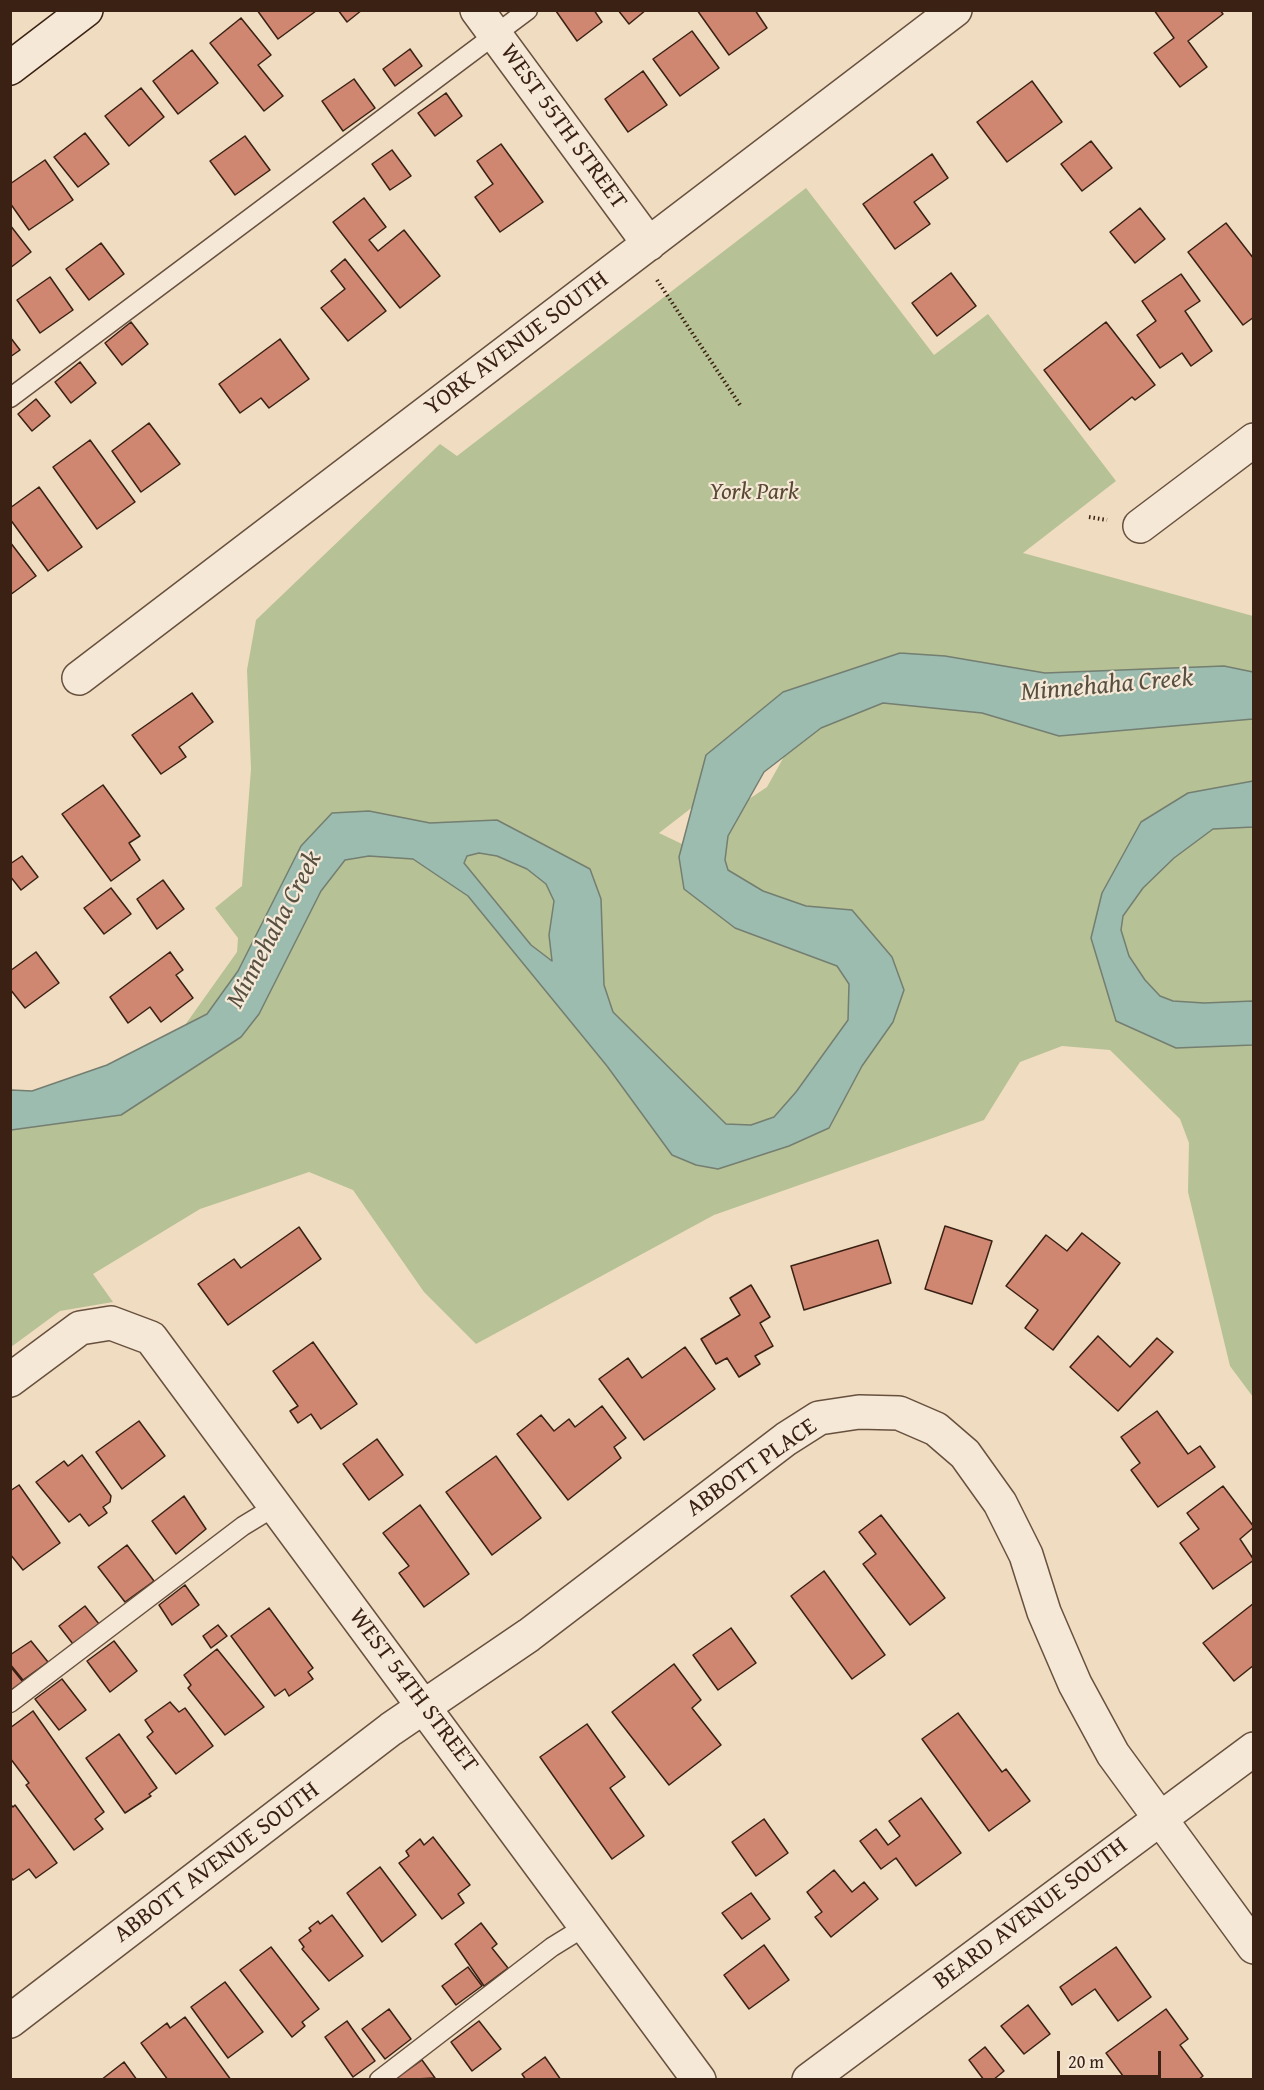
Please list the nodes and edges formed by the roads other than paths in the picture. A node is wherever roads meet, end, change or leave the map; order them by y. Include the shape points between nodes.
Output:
1 (86, 10) edge
2 (528, 10) edge
3 (955, 10) edge
4 (486, 23) edge
5 (10, 68) edge
6 (649, 244) junction
7 (10, 398) edge
8 (1254, 440) edge
9 (1140, 526) dead end
10 (79, 678) dead end
11 (10, 1380) edge
12 (276, 1506) junction
13 (10, 1703) edge
14 (425, 1708) junction
15 (1254, 1749) edge
16 (1159, 1818) junction
17 (586, 1926) junction
18 (1254, 1947) edge
19 (10, 2021) edge
20 (379, 2079) edge
21 (699, 2079) edge
22 (809, 2079) edge

1 - 5 street
2 - 4 lane
3 - 6 street, YORK AVENUE SOUTH
4 - 6 street, WEST 55TH STREET
4 - 7 lane
6 - 10 street, YORK AVENUE SOUTH
8 - 9 street
11 - 12 street, WEST 54TH STREET via 80,1328 111,1323 151,1338
12 - 13 lane via 243,1526
12 - 14 street, WEST 54TH STREET
14 - 16 street, ABBOTT PLACE via 819,1418 859,1412 899,1413 936,1429 965,1454 1000,1503 1026,1555 1044,1612 1075,1684 1113,1754
14 - 17 street, WEST 54TH STREET
14 - 19 street, ABBOTT AVENUE SOUTH via 391,1729
15 - 16 street, BEARD AVENUE SOUTH
16 - 18 street, ABBOTT PLACE
16 - 22 street, BEARD AVENUE SOUTH
17 - 20 lane via 552,1947
17 - 21 street, WEST 54TH STREET

